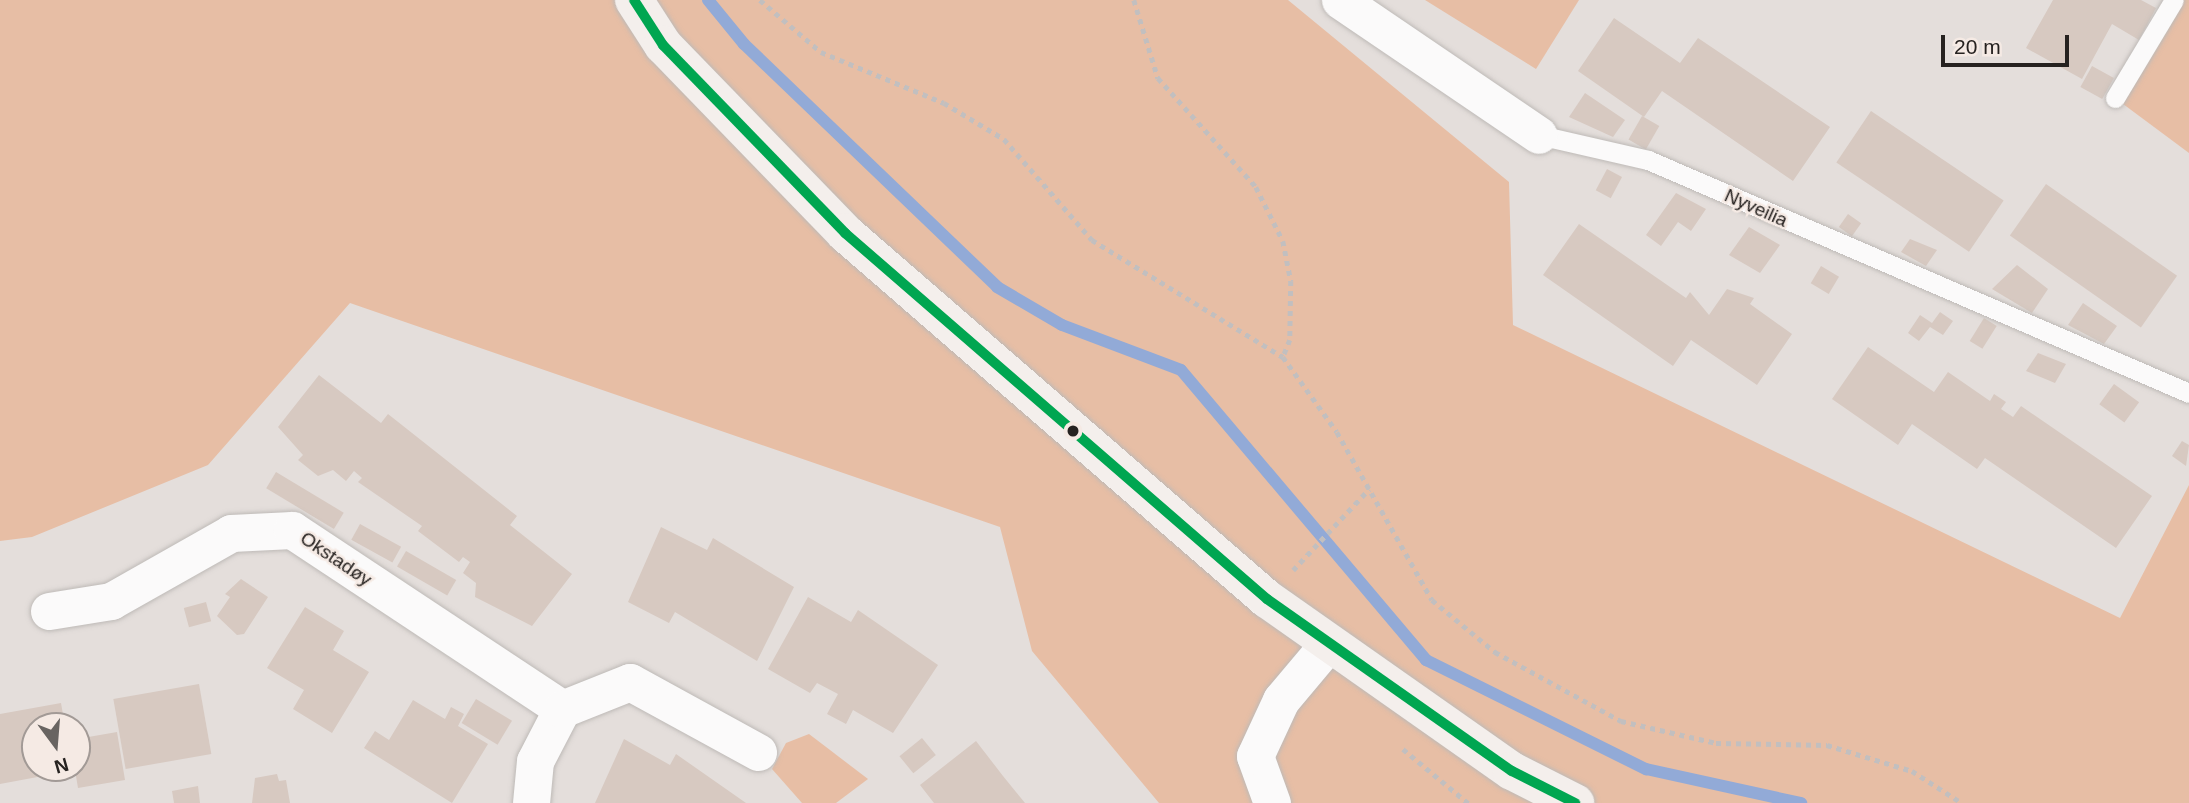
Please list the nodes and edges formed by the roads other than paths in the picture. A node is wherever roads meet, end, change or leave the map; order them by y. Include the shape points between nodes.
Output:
1 (634, 0) edge
2 (1340, 0) edge
3 (2174, 0) edge
4 (2115, 98) dead end
5 (1539, 135) joint
6 (2189, 393) edge
7 (49, 611) dead end
8 (1328, 644) junction
9 (562, 709) junction
10 (758, 752) dead end
11 (531, 803) edge
12 (1272, 803) edge
13 (1575, 803) edge

1 - 8 main road via 663,46 845,233 1267,599
2 - 5 street, Nyveilia
3 - 4 lane
5 - 6 lane, Nyveilia via 1648,160
7 - 9 street, Okstadøy via 111,601 231,533 292,530
8 - 12 street via 1281,700 1255,756
8 - 13 main road via 1512,771
9 - 10 street via 629,682
9 - 11 street via 535,761

